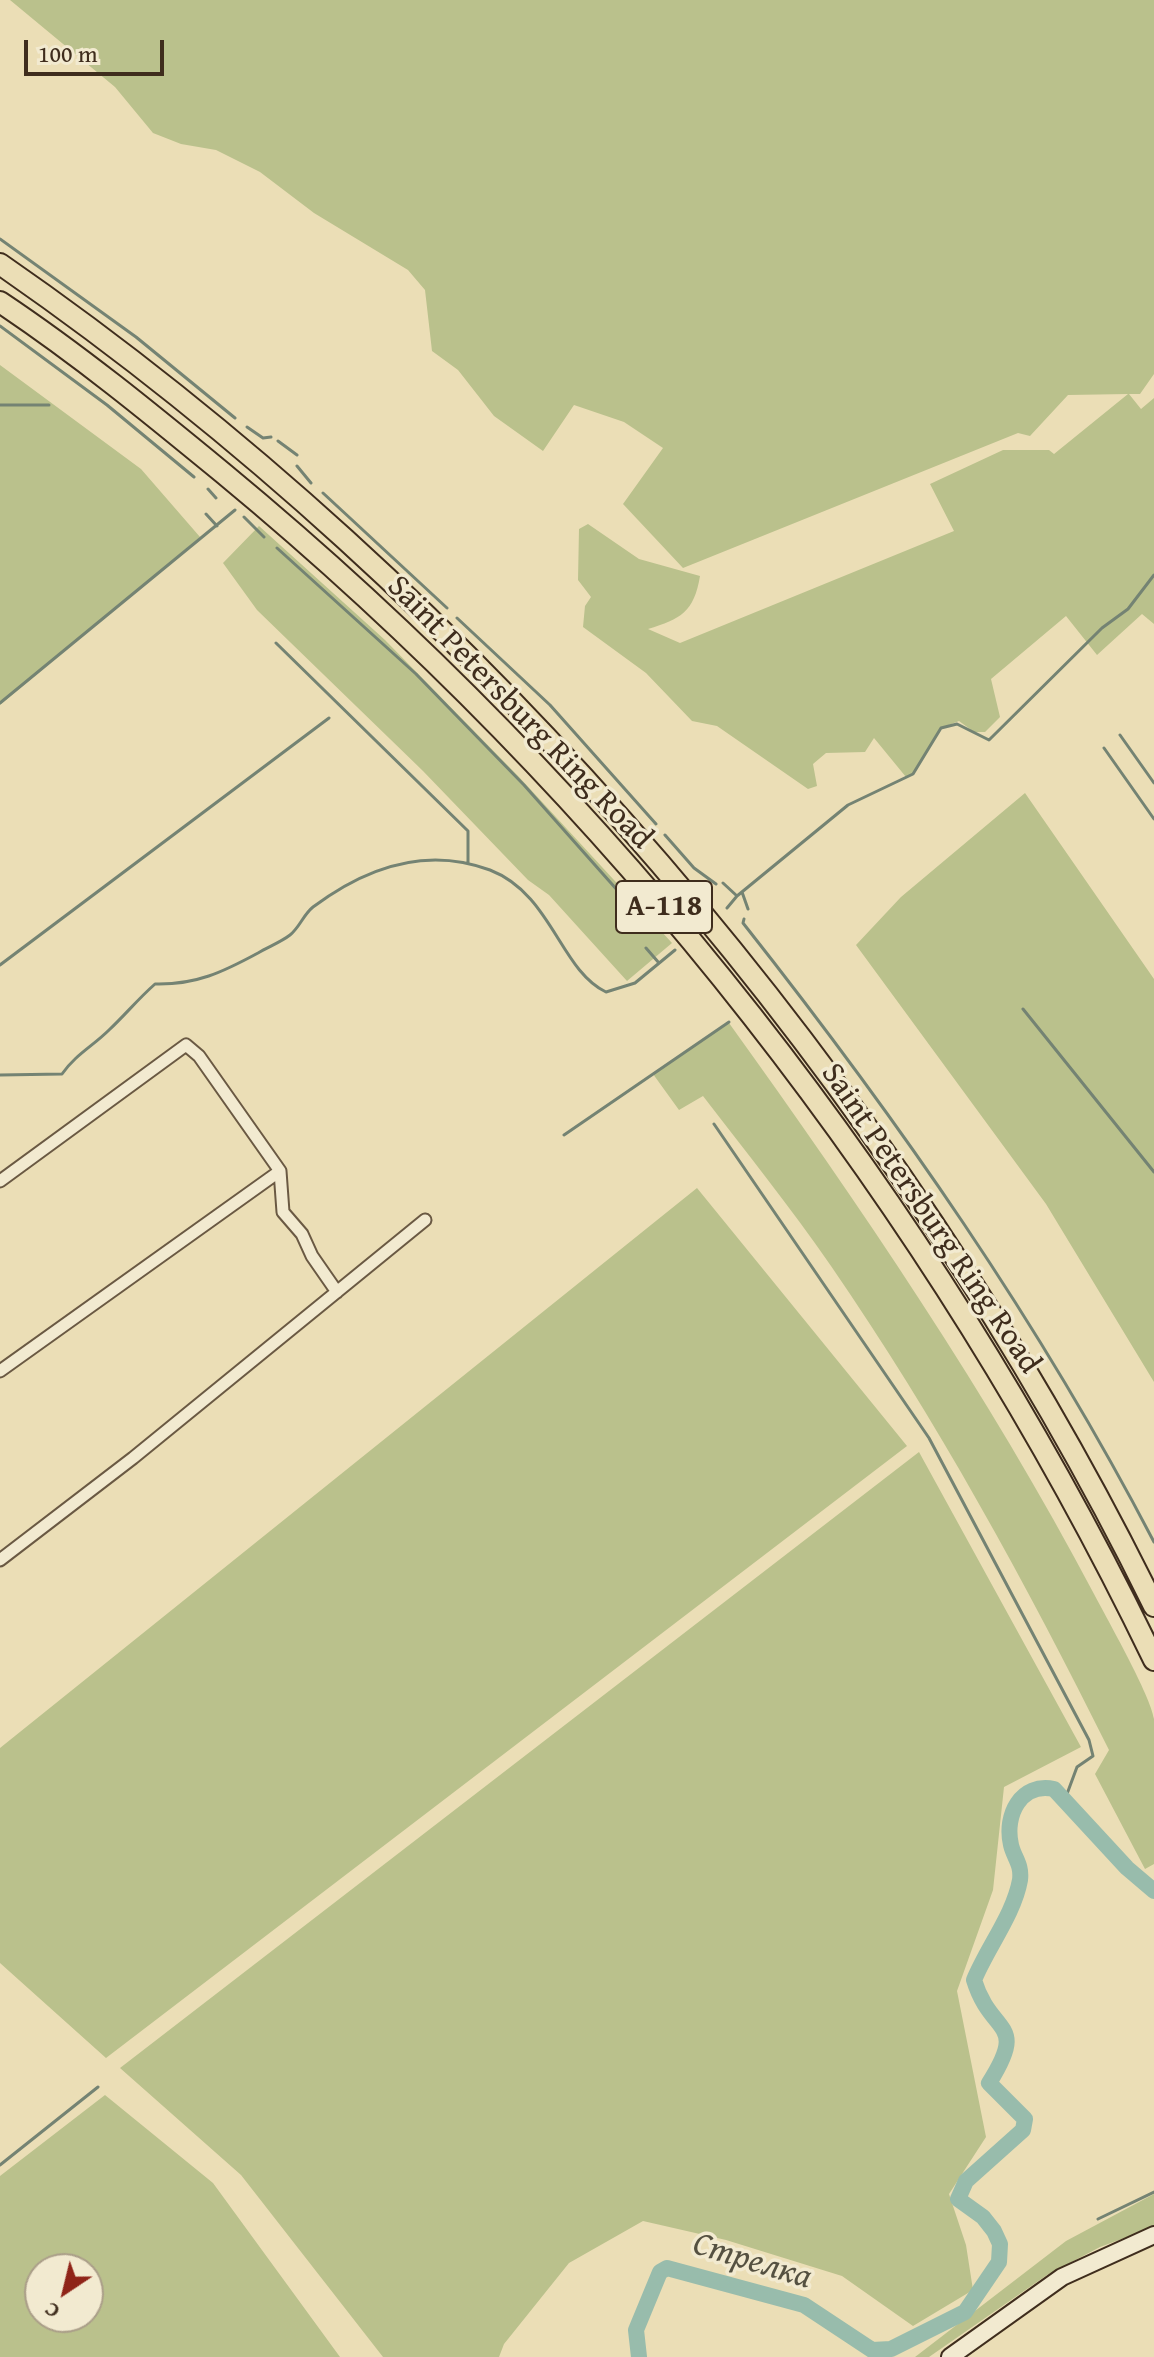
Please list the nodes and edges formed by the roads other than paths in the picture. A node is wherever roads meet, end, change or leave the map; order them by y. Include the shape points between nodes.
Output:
1 (0, 264) edge
2 (0, 302) edge
3 (280, 1171) junction
4 (0, 1181) edge
5 (425, 1220) dead end
6 (337, 1292) junction
7 (0, 1371) edge
8 (0, 1560) edge
9 (1154, 1606) edge
10 (1154, 1660) edge
11 (1154, 2235) edge
12 (950, 2357) edge

1 - 9 highway, Saint Petersburg Ring Road / А-118 via 275,477 434,623 598,794 780,1013 899,1175 1059,1427
2 - 10 highway, Saint Petersburg Ring Road / А-118 via 122,390 297,534 515,743 683,928 839,1130 975,1334 1039,1439
3 - 4 street via 186,1045
3 - 6 street via 283,1212
3 - 7 street
5 - 6 street
6 - 8 street
11 - 12 main road via 1062,2277

